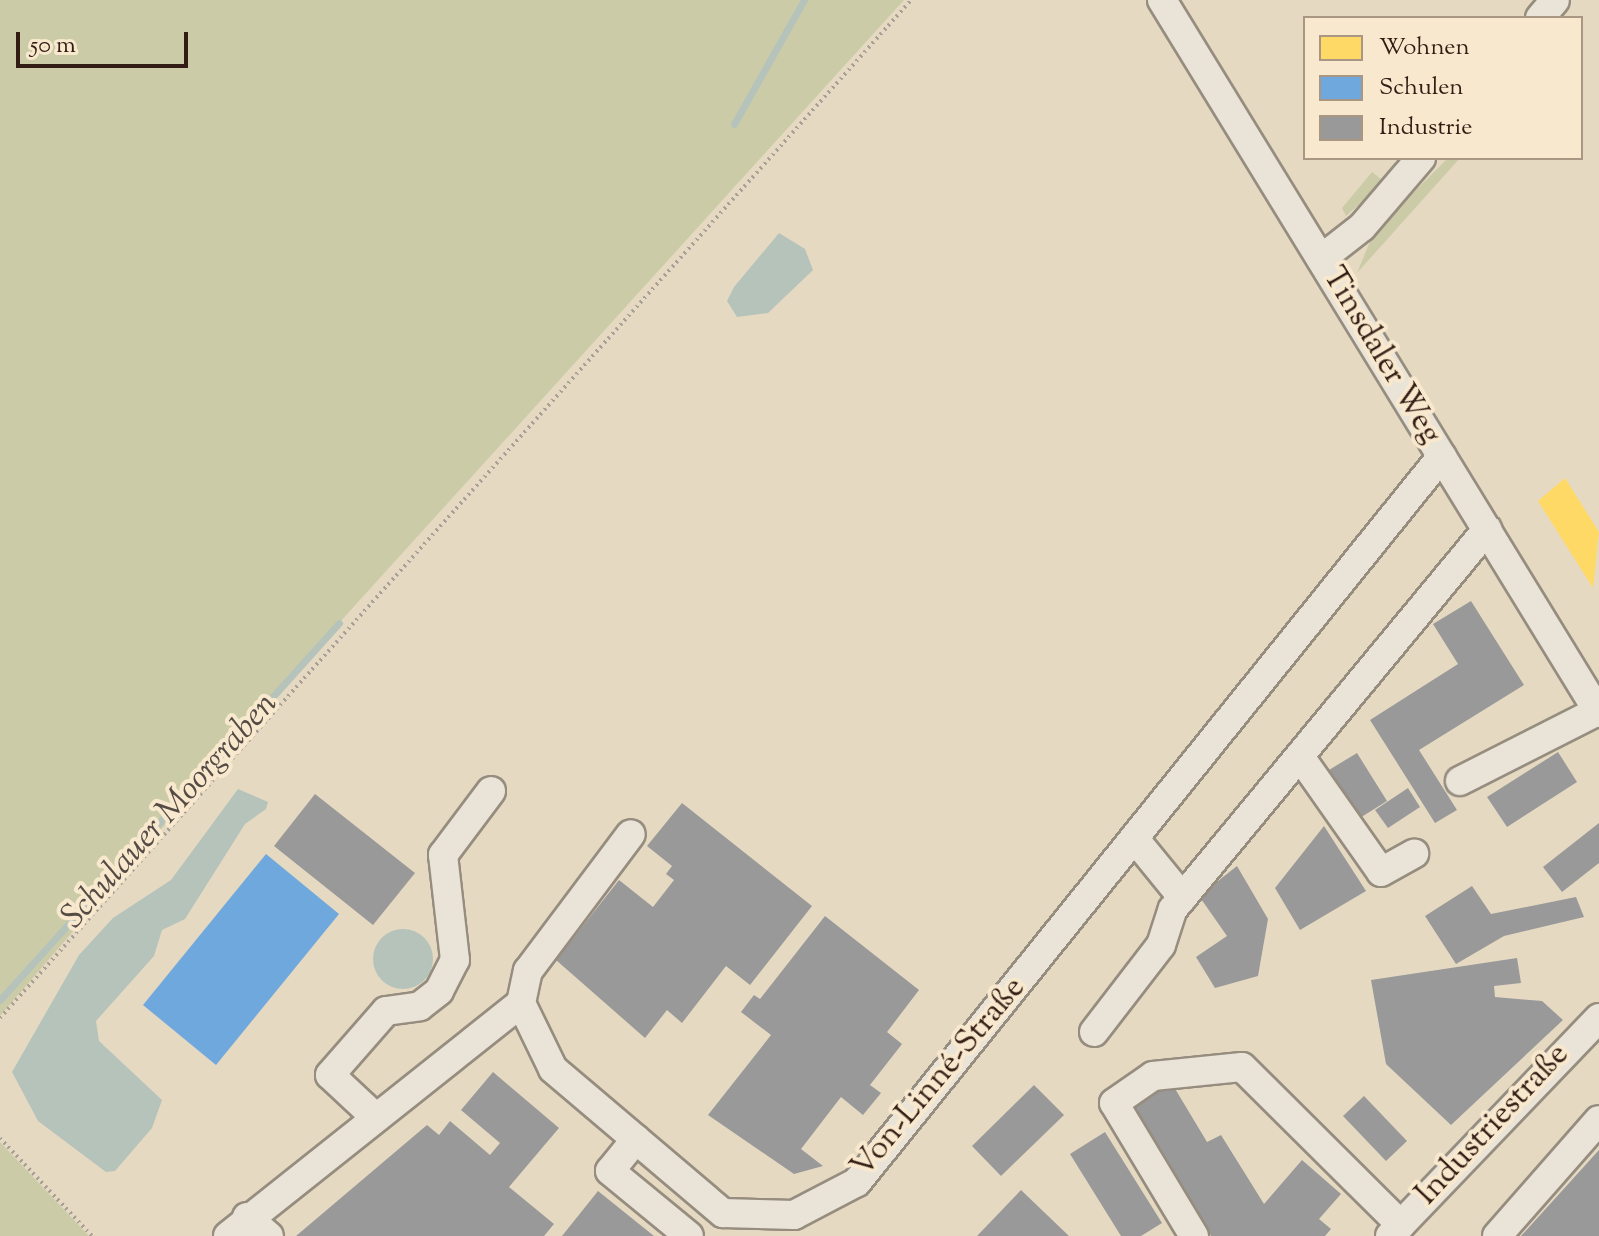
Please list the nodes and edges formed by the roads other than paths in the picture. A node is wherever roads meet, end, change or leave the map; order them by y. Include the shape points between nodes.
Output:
1 (1162, 0) edge
2 (1555, 0) edge
3 (1542, 16) edge
4 (1419, 160) edge
5 (1321, 259) junction
6 (1442, 456) junction
7 (1487, 529) junction
8 (1599, 712) edge
9 (1301, 758) junction
10 (1460, 781) dead end
11 (491, 791) dead end
12 (631, 834) dead end
13 (1134, 838) junction
14 (1414, 854) dead end
15 (1183, 898) junction
16 (521, 1003) junction
17 (1599, 1018) edge
18 (1094, 1032) dead end
19 (374, 1116) junction
20 (1599, 1120) edge
21 (636, 1139) junction
22 (795, 1225) edge
23 (238, 1227) edge
24 (1396, 1230) edge
25 (269, 1236) edge
26 (689, 1236) edge
27 (1194, 1236) edge
28 (1497, 1236) edge

1 - 5 street, Tinsdaler Weg
2 - 3 street
4 - 5 street via 1362,227
5 - 6 street, Tinsdaler Weg
6 - 7 street, Tinsdaler Weg
6 - 13 street, Von-Linné-Straße
7 - 8 street, Tinsdaler Weg
7 - 9 street
8 - 10 street
9 - 14 street via 1381,872
9 - 15 street
11 - 19 street via 443,855 455,960 439,991 420,1006 386,1011 330,1075
12 - 16 street via 528,971
13 - 15 street
13 - 22 street, Von-Linné-Straße via 857,1182
15 - 18 street via 1161,945
16 - 19 street
16 - 21 street, Von-Linné-Straße via 553,1069
17 - 24 street, Industriestraße
19 - 23 street
20 - 28 street
21 - 22 street, Von-Linné-Straße via 723,1213
21 - 26 street via 610,1171
23 - 25 street
24 - 27 street via 1242,1067 1153,1076 1114,1103

